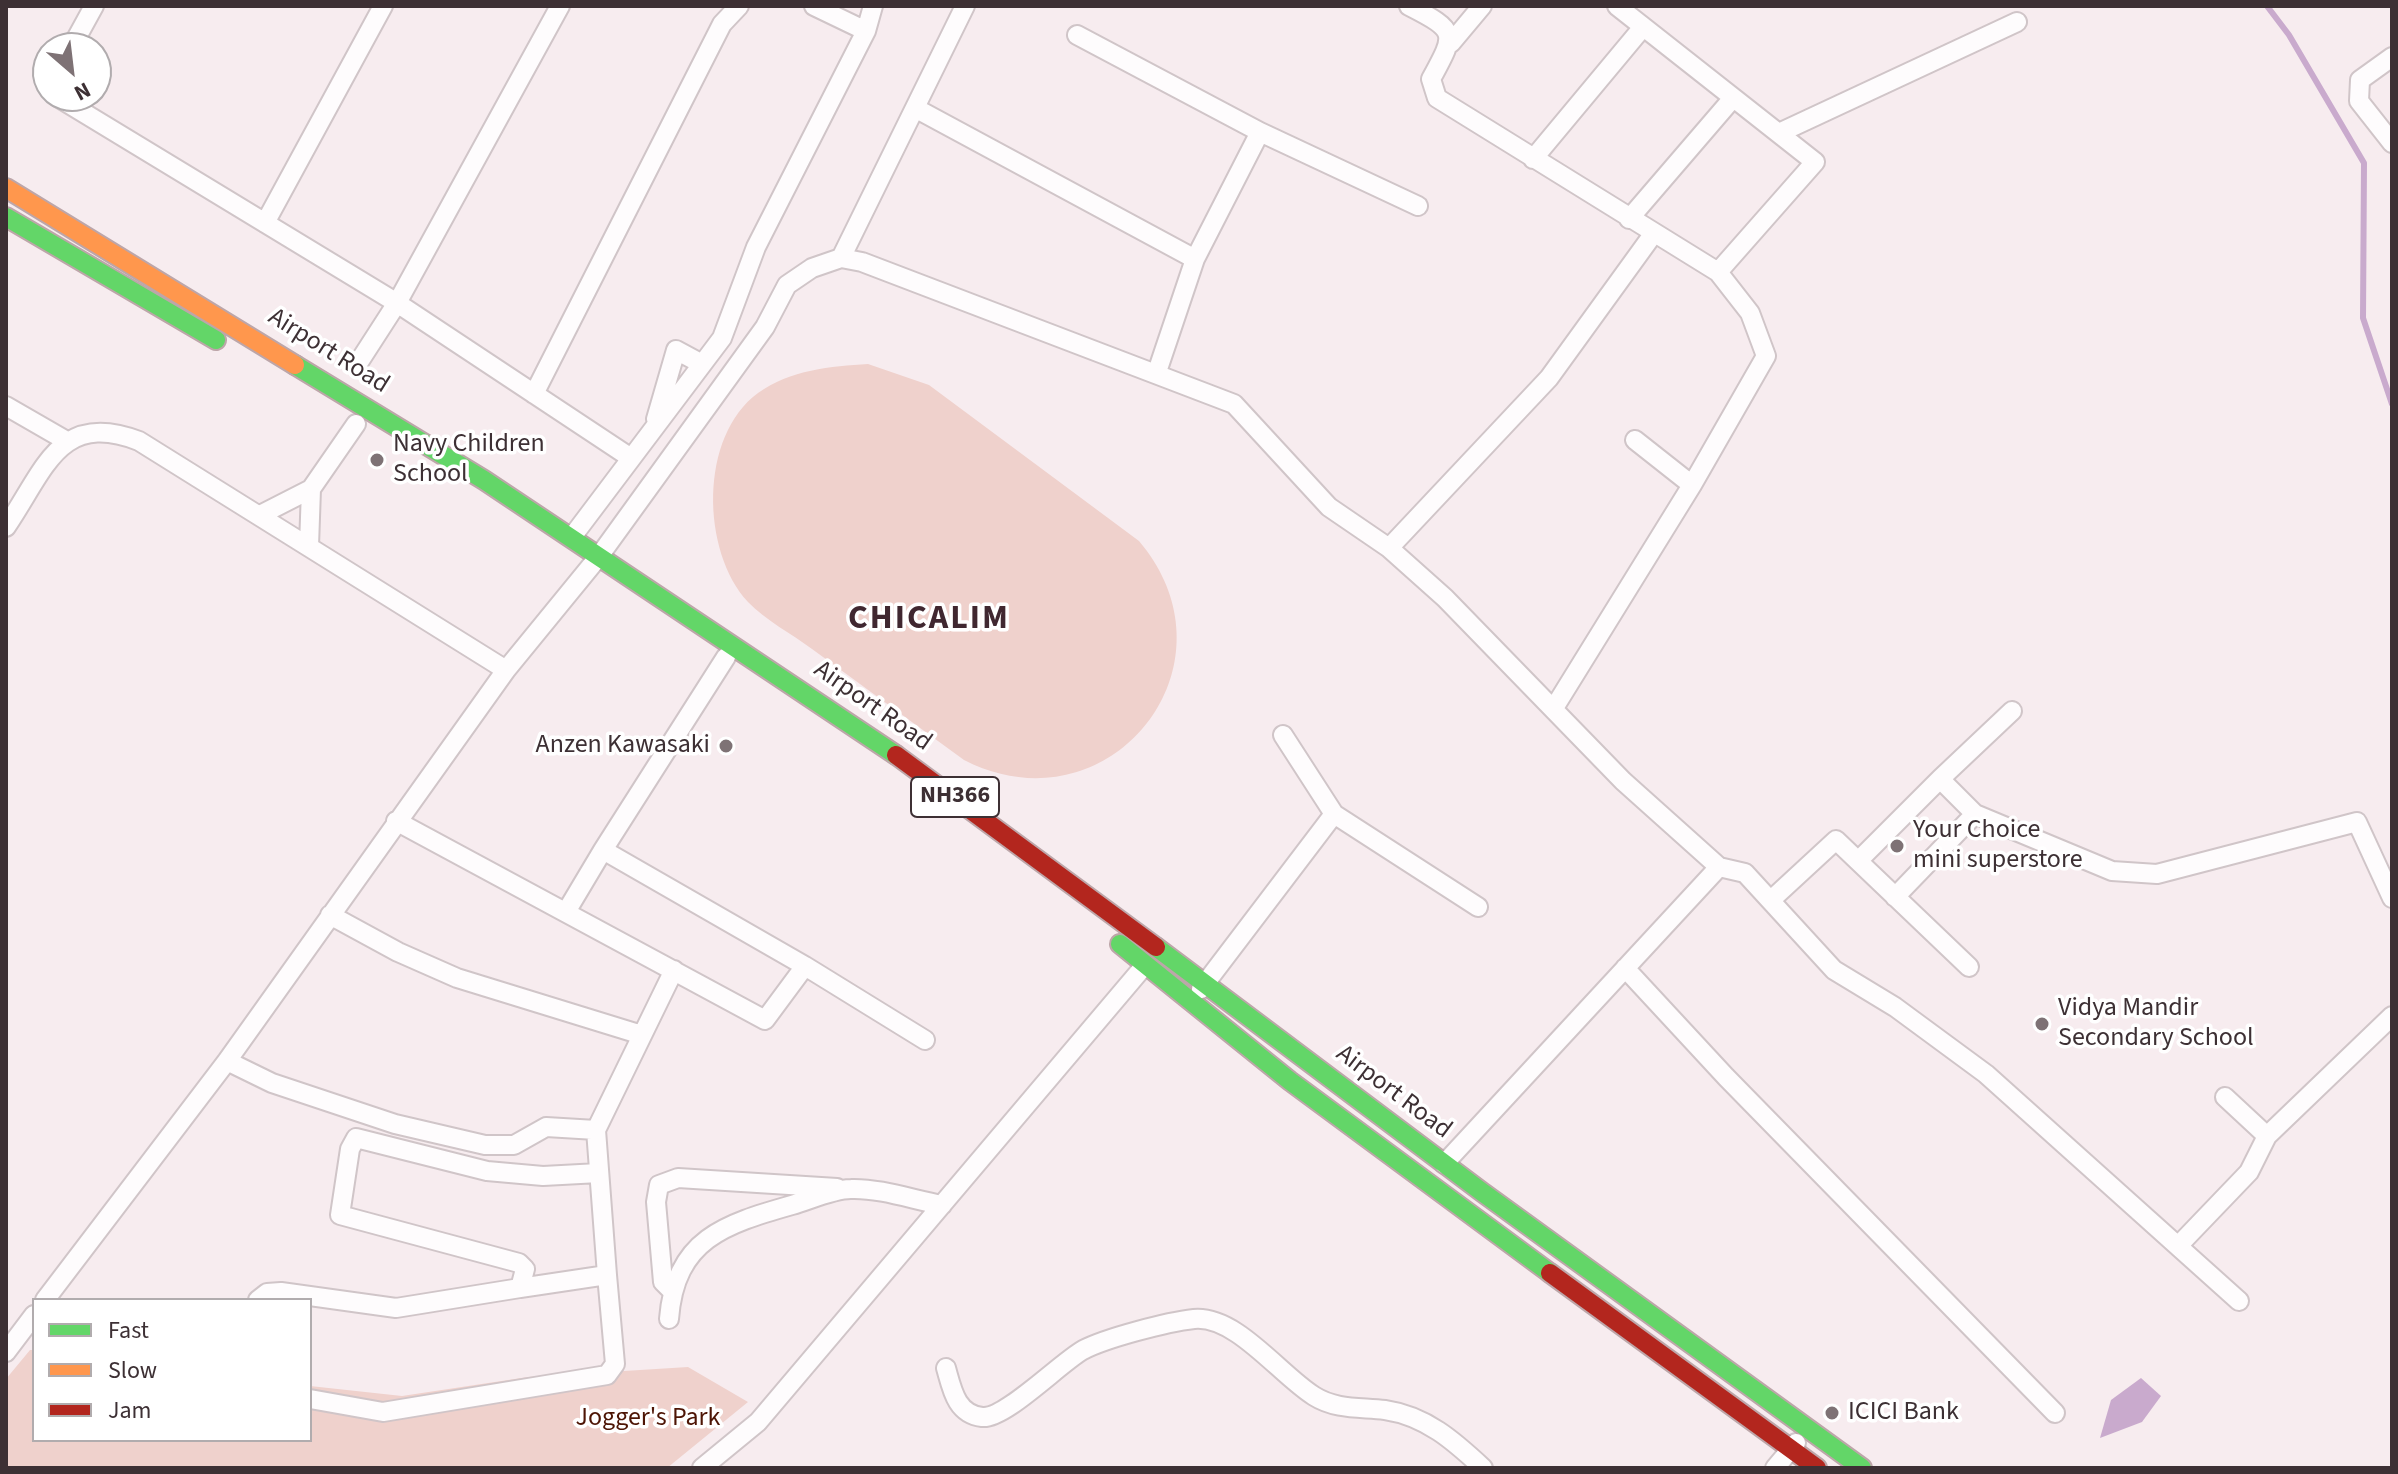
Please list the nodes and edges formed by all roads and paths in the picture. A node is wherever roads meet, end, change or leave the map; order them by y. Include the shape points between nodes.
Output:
1 (94, 6) edge
2 (383, 6) edge
3 (560, 6) edge
4 (739, 6) edge
5 (814, 6) edge
6 (873, 6) edge
7 (965, 6) edge
8 (1409, 6) edge
9 (1482, 6) edge
10 (1617, 6) edge
11 (2017, 22) dead end
12 (1643, 27) junction
13 (866, 31) junction
14 (80, 32) edge
15 (1077, 35) dead end
16 (1451, 43) junction
17 (2392, 57) edge
18 (1733, 98) junction
19 (915, 108) junction
20 (82, 112) edge
21 (1260, 132) junction
22 (1779, 133) junction
23 (2392, 143) edge
24 (1533, 159) junction
25 (6, 188) edge
26 (1418, 206) dead end
27 (6, 217) edge
28 (1629, 219) junction
29 (265, 223) junction
30 (1654, 233) junction
31 (841, 258) junction
32 (1195, 259) junction
33 (1718, 272) junction
34 (397, 303) junction
35 (227, 347) dead end
36 (253, 362) dead end
37 (702, 364) junction
38 (357, 365) dead end
39 (1157, 372) junction
40 (534, 394) junction
41 (6, 406) edge
42 (356, 424) junction
43 (653, 429) junction
44 (65, 440) junction
45 (1635, 440) dead end
46 (631, 458) junction
47 (1692, 485) junction
48 (311, 489) junction
49 (260, 515) junction
50 (6, 527) edge
51 (572, 537) junction
52 (309, 546) junction
53 (1389, 548) junction
54 (596, 561) junction
55 (726, 657) junction
56 (506, 670) junction
57 (1554, 708) junction
58 (2012, 711) dead end
59 (1283, 735) dead end
60 (1940, 779) junction
61 (1334, 814) junction
62 (1975, 814) junction
63 (396, 821) junction
64 (603, 850) junction
65 (1858, 861) junction
66 (1719, 867) junction
67 (1895, 897) junction
68 (2392, 898) edge
69 (1771, 900) junction
70 (1478, 907) dead end
71 (566, 912) junction
72 (330, 915) junction
73 (1145, 965) junction
74 (805, 966) junction
75 (1969, 967) dead end
76 (1625, 968) junction
77 (674, 970) junction
78 (1205, 984) junction
79 (1189, 1004) junction
80 (2392, 1016) edge
81 (642, 1035) junction
82 (925, 1040) dead end
83 (227, 1061) junction
84 (2225, 1097) dead end
85 (596, 1130) junction
86 (2267, 1136) junction
87 (1444, 1164) junction
88 (599, 1173) junction
89 (850, 1189) junction
90 (942, 1205) junction
91 (2178, 1246) junction
92 (607, 1275) junction
93 (520, 1288) junction
94 (671, 1290) junction
95 (47, 1298) edge
96 (261, 1298) edge
97 (2239, 1301) dead end
98 (32, 1318) edge
99 (669, 1319) dead end
100 (6, 1352) edge
101 (946, 1368) dead end
102 (312, 1399) edge
103 (2055, 1413) dead end
104 (1809, 1429) junction
105 (1791, 1449) junction
106 (702, 1468) edge
107 (1483, 1468) edge
108 (1775, 1468) edge
109 (1817, 1468) edge
110 (1862, 1468) edge

1 - 14 street
2 - 29 street
3 - 34 street
4 - 40 street via 722,24
5 - 13 street
6 - 13 street
7 - 19 street
8 - 16 street via 1435,19 1449,32
9 - 16 street
10 - 12 street
11 - 22 street
12 - 18 street
12 - 24 street
13 - 37 street via 756,247 722,338
15 - 21 street
16 - 24 street via 1431,79 1437,98
17 - 23 street via 2360,80 2359,101
18 - 22 street
18 - 28 street
19 - 31 street
19 - 32 street
20 - 29 street
21 - 26 street
21 - 32 street
22 - 33 street via 1815,162
24 - 28 street
25 - 51 highway, Airport Road / NH366
27 - 35 highway
28 - 30 street
29 - 34 street
30 - 33 street
30 - 53 street via 1549,378
31 - 39 street
31 - 54 street via 812,268 787,285 765,327
32 - 39 street
33 - 47 street via 1750,313 1766,356
34 - 38 street
34 - 40 street
36 - 42 highway, Airport Road / NH366
37 - 43 street
37 - 43 street via 676,350
39 - 53 street via 1234,404 1329,507
40 - 46 street
41 - 44 street
42 - 48 street
42 - 54 highway, Airport Road / NH366
43 - 46 street
44 - 49 street via 91,431 116,432
44 - 50 street
45 - 47 street
46 - 51 street
47 - 57 street
48 - 49 street
48 - 52 street
49 - 52 street
51 - 54 highway, Airport Road / NH366
52 - 56 street
53 - 57 street
54 - 55 highway, Airport Road / NH366
54 - 56 street
54 - 78 highway, Airport Road / NH366 via 991,822
55 - 64 street
55 - 73 highway, Airport Road / NH366 via 1066,899
56 - 63 street
57 - 66 street via 1623,781
58 - 60 street
59 - 61 street
60 - 62 street
60 - 65 street
61 - 70 street
61 - 78 street
62 - 67 street
62 - 68 street via 2112,871 2157,874 2357,822
63 - 71 street
63 - 72 street
64 - 71 street
64 - 74 street
65 - 67 street
65 - 69 street via 1836,840
66 - 69 street via 1745,873
66 - 76 street
67 - 75 street
69 - 91 street via 1834,970 1986,1074
71 - 77 street
72 - 81 street via 457,978
72 - 83 street
73 - 79 highway, Airport Road / NH366
73 - 90 street
74 - 77 street via 765,1020
74 - 82 street
76 - 87 street
76 - 103 street
77 - 81 street
78 - 79 street
78 - 87 highway, Airport Road / NH366
79 - 105 highway, Airport Road / NH366
80 - 86 street
81 - 85 street
83 - 85 street via 272,1083 381,1120 485,1145 514,1145 546,1127
83 - 95 street
84 - 86 street
85 - 88 street
86 - 91 street via 2249,1172
87 - 104 highway, Airport Road / NH366
88 - 92 street
88 - 93 street via 487,1171 356,1138 340,1215 519,1263 525,1269
89 - 90 street
89 - 94 street via 734,1222 710,1234 695,1247
89 - 94 street via 678,1178 659,1185 663,1282
90 - 106 street via 758,1422
91 - 97 street
92 - 93 street
92 - 102 street via 615,1364 607,1375 383,1412
93 - 96 street via 396,1308 281,1292
94 - 99 street
98 - 100 street
101 - 107 street via 953,1396 966,1412 985,1418 1084,1349 1173,1323 1223,1323 1315,1397 1346,1408 1386,1410 1422,1420
104 - 105 street
104 - 110 highway, Airport Road / NH366
105 - 108 street
105 - 109 highway, Airport Road / NH366

